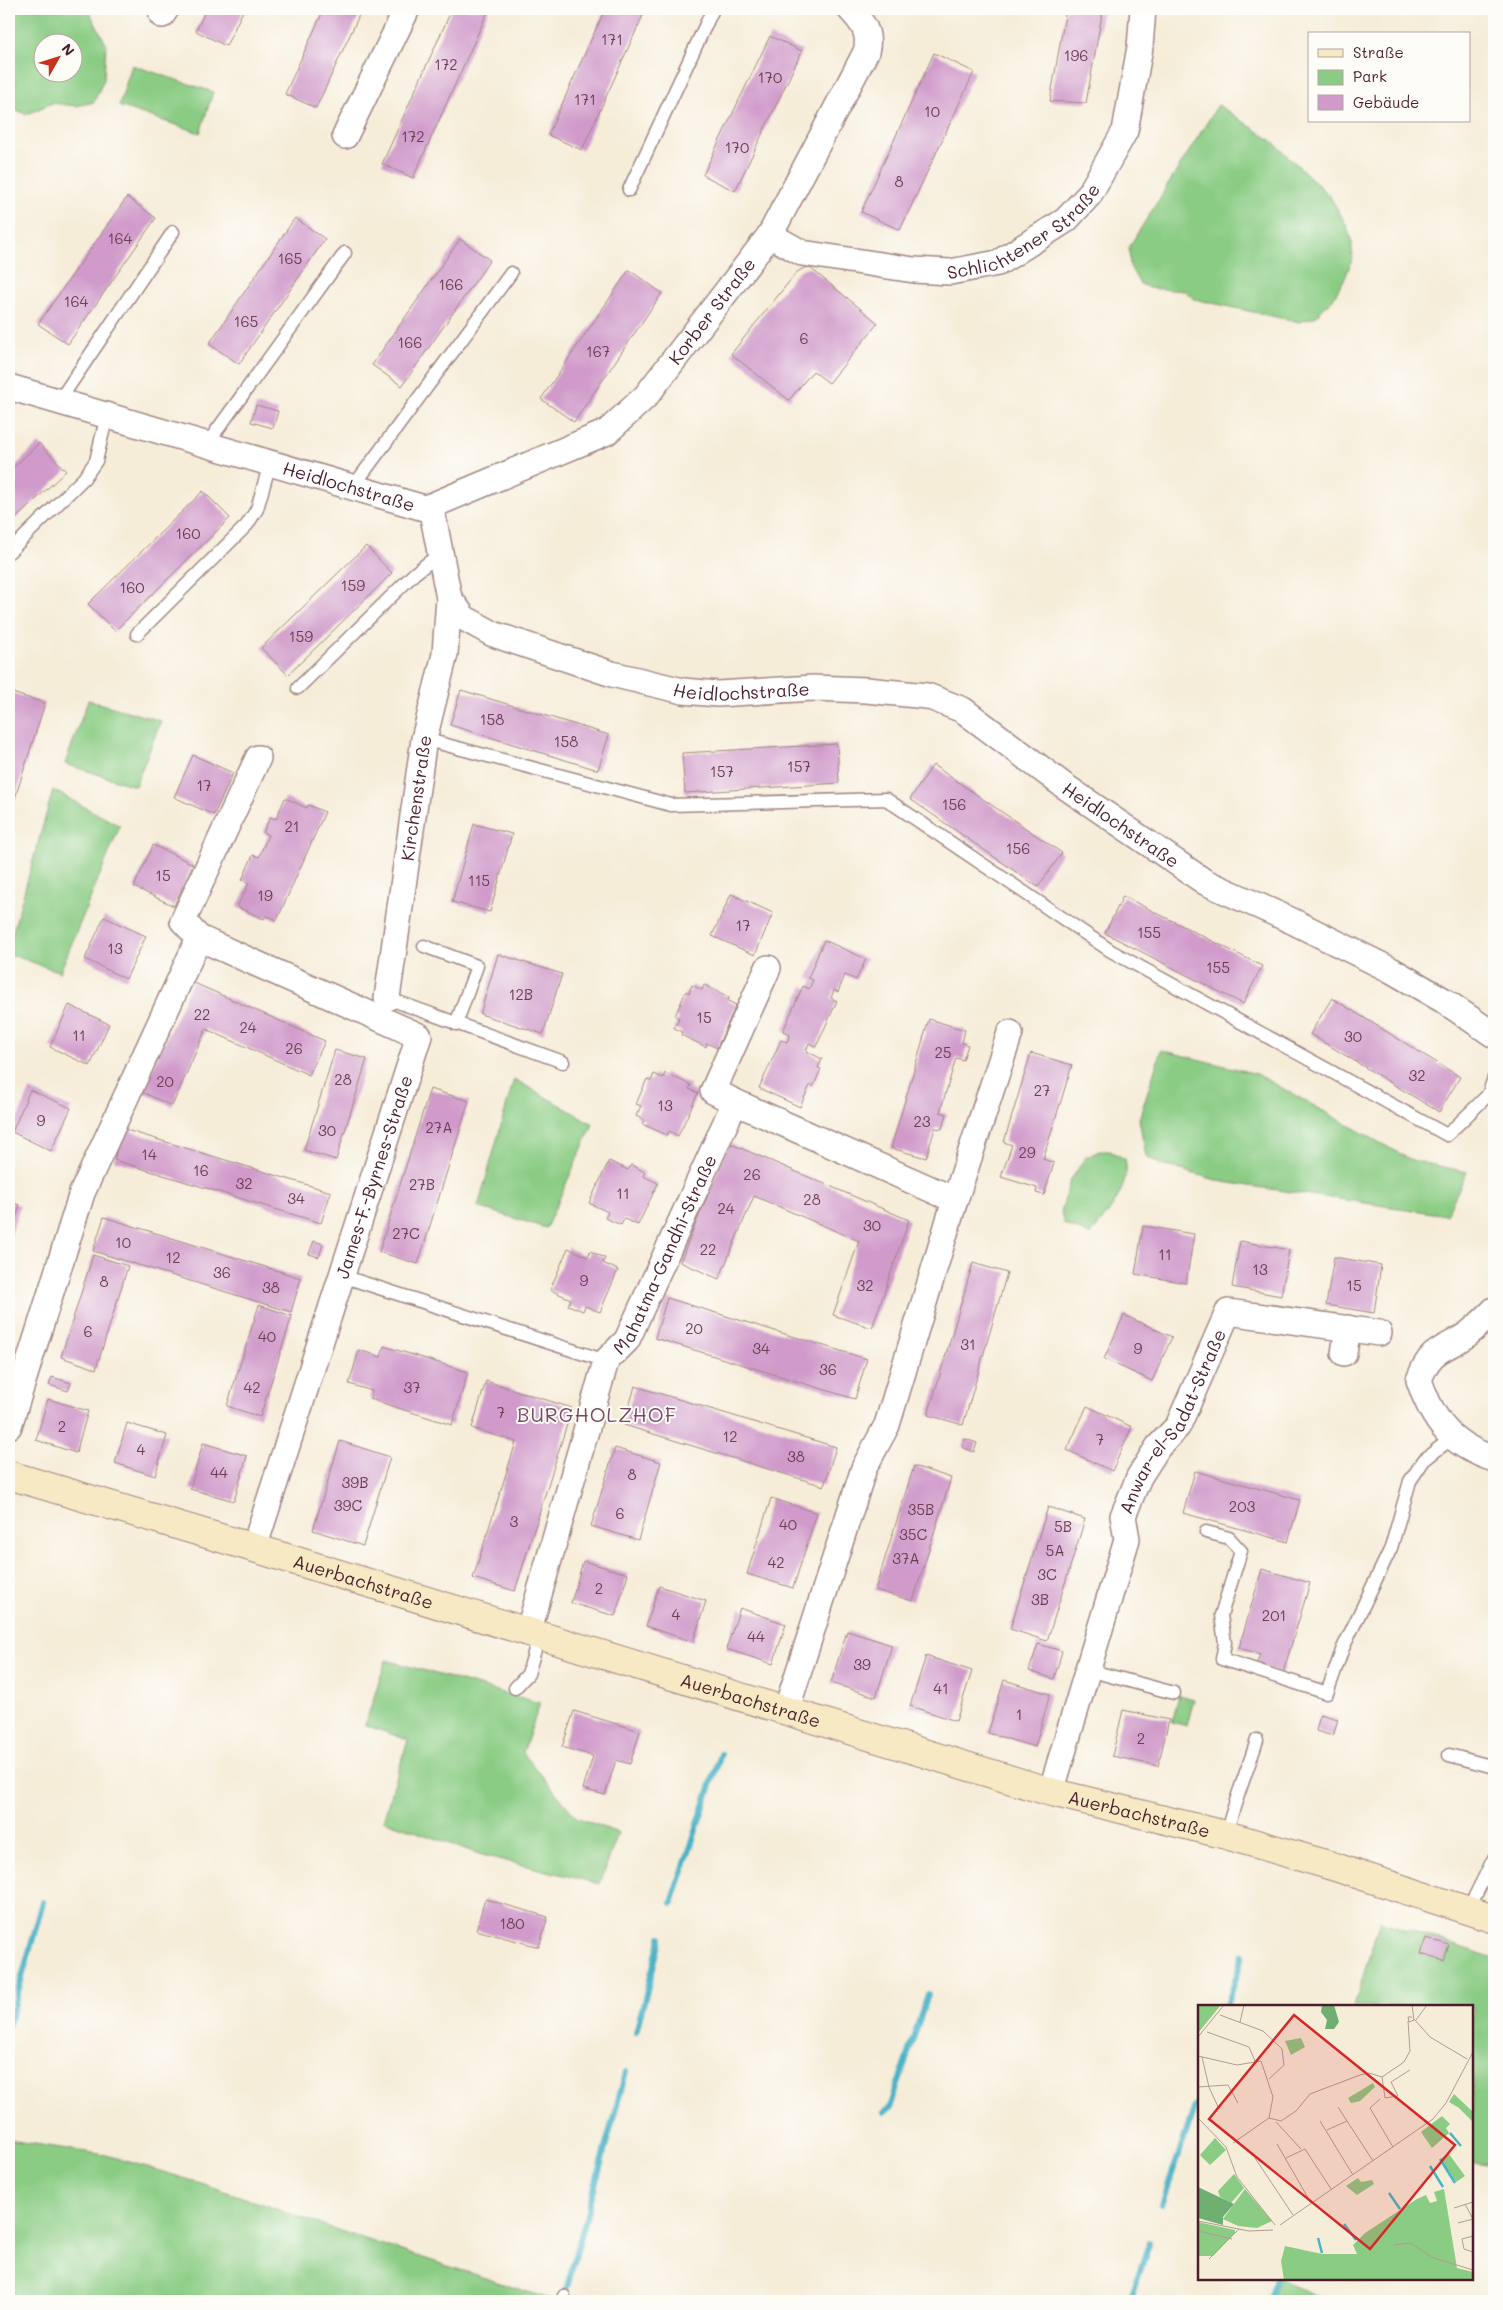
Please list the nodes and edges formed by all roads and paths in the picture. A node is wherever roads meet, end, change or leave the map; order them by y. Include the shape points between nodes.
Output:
1 (407, 9) edge
2 (712, 9) edge
3 (850, 9) edge
4 (1143, 9) edge
5 (345, 136) dead end
6 (629, 190) dead end
7 (173, 232) dead end
8 (770, 235) junction
9 (345, 253) dead end
10 (511, 273) dead end
11 (9, 386) edge
12 (58, 401) junction
13 (107, 415) junction
14 (207, 444) junction
15 (270, 463) junction
16 (353, 487) junction
17 (432, 506) junction
18 (9, 552) edge
19 (441, 553) junction
20 (449, 598) junction
21 (137, 634) dead end
22 (298, 688) dead end
23 (424, 739) junction
24 (258, 758) dead end
25 (199, 938) junction
26 (424, 946) dead end
27 (768, 968) dead end
28 (387, 998) joint
29 (456, 1024) junction
30 (1010, 1033) dead end
31 (1494, 1035) edge
32 (563, 1062) dead end
33 (1494, 1078) edge
34 (735, 1102) junction
35 (956, 1200) junction
36 (342, 1276) junction
37 (1494, 1310) edge
38 (1348, 1328) junction
39 (1379, 1333) dead end
40 (1344, 1353) dead end
41 (597, 1358) junction
42 (9, 1426) edge
43 (1453, 1437) junction
44 (1494, 1459) edge
45 (9, 1475) edge
46 (1206, 1532) dead end
47 (254, 1548) junction
48 (534, 1635) junction
49 (1088, 1670) junction
50 (515, 1688) dead end
51 (1174, 1693) dead end
52 (786, 1711) junction
53 (1257, 1740) dead end
54 (1449, 1754) dead end
55 (1494, 1767) edge
56 (1051, 1792) junction
57 (1226, 1835) junction
58 (1494, 1858) edge
59 (1467, 1912) junction
60 (1494, 1919) edge

1 - 5 street
2 - 6 lane
3 - 8 street, Korber Straße via 866,30 869,41 866,52
4 - 8 street, Schlichtener Straße via 1140,47 1124,131 1094,187 1066,220 998,263 950,272 914,270 802,253
7 - 12 lane
8 - 17 street, Korber Straße via 646,396 607,432
9 - 14 lane
10 - 16 lane
11 - 12 street, Heidlochstraße
12 - 13 street, Heidlochstraße
13 - 14 street, Heidlochstraße
13 - 18 lane via 96,461 84,478
14 - 15 street, Heidlochstraße
15 - 16 street, Heidlochstraße
15 - 21 lane via 258,509 247,525
16 - 17 street, Heidlochstraße via 424,508
17 - 19 street, Heidlochstraße
19 - 20 street, Heidlochstraße
19 - 22 lane via 415,573
20 - 23 street, Kirchenstraße via 445,654
20 - 31 street, Heidlochstraße via 464,618 492,634 641,682 718,694 814,688 927,696 963,710 1063,785 1205,882 1391,970 1444,1000
23 - 28 street, Kirchenstraße
23 - 33 lane via 671,805 886,799 1111,951 1447,1135 1488,1095
24 - 25 street, James-F.-Byrnes-Straße via 183,921
25 - 36 street, James-F.-Byrnes-Straße via 419,1036
25 - 42 street via 82,1193
26 - 29 lane via 477,966
27 - 34 street via 713,1092
28 - 29 lane
29 - 32 lane
30 - 35 street
34 - 35 street
34 - 41 street, Mahatma-Gandhi-Straße via 627,1340
35 - 52 street via 887,1425 864,1468
36 - 41 lane
36 - 47 street, James-F.-Byrnes-Straße
37 - 43 street via 1468,1334 1436,1352 1426,1362 1419,1380 1433,1413
38 - 39 street, Anwar-el-Sadat-Straße
38 - 40 street
38 - 49 street, Anwar-el-Sadat-Straße via 1228,1312 1178,1426 1158,1447 1139,1477 1123,1516 1127,1538
41 - 48 street, Mahatma-Gandhi-Straße
43 - 44 street via 1473,1452
43 - 46 lane via 1424,1460 1410,1481 1391,1548 1343,1648 1327,1693 1222,1660 1225,1643 1221,1615 1241,1551 1229,1538
45 - 47 main road, Auerbachstraße
47 - 48 main road, Auerbachstraße
48 - 50 lane via 528,1674
48 - 52 main road, Auerbachstraße
49 - 51 lane
49 - 56 street, Anwar-el-Sadat-Straße
52 - 56 main road, Auerbachstraße
53 - 57 lane
54 - 55 lane
56 - 57 main road, Auerbachstraße
57 - 59 main road, Auerbachstraße via 1332,1866
58 - 59 lane
59 - 60 main road, Auerbachstraße

